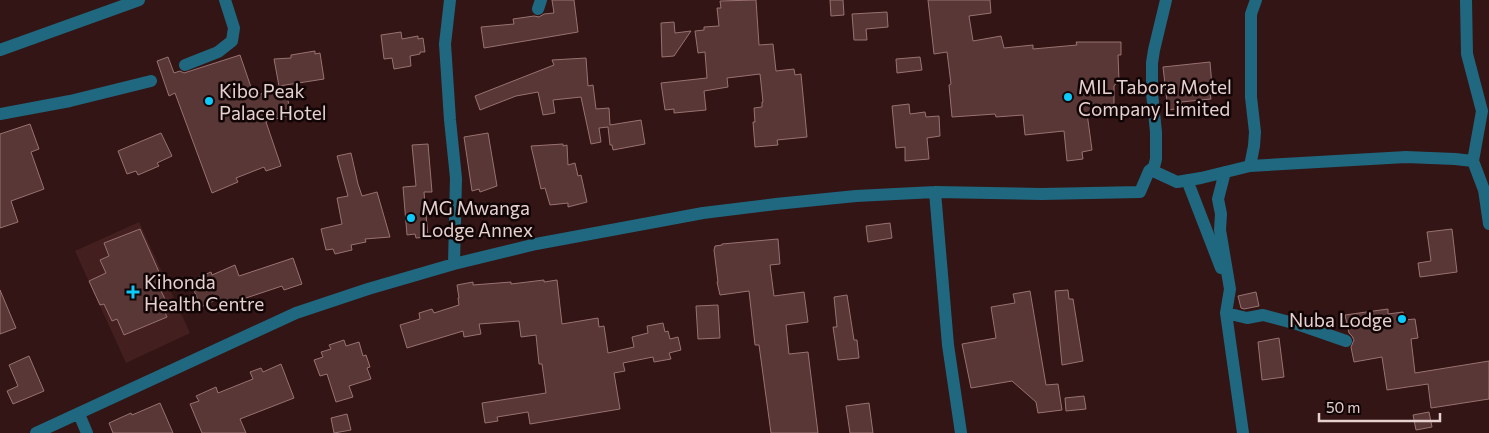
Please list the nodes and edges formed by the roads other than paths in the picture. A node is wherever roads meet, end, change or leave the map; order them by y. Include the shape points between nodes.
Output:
1 (139, 0) edge
2 (225, 0) edge
3 (450, 0) edge
4 (1166, 0) edge
5 (1256, 0) edge
6 (1466, 0) edge
7 (0, 50) edge
8 (185, 65) dead end
9 (151, 81) dead end
10 (0, 114) edge
11 (1473, 161) junction
12 (1250, 166) junction
13 (1152, 170) junction
14 (1225, 172) junction
15 (1187, 180) junction
16 (936, 192) junction
17 (1488, 217) edge
18 (454, 264) junction
19 (1230, 288) junction
20 (1226, 313) junction
21 (1346, 341) dead end
22 (79, 414) junction
23 (36, 433) edge
24 (87, 433) edge
25 (960, 433) edge
26 (1243, 433) edge

1 - 7 street
2 - 8 street via 234,28 232,41 218,52
3 - 18 street via 445,44 456,178
4 - 13 street via 1152,64 1156,132 1156,159
5 - 12 street via 1251,14 1254,146
6 - 11 street via 1467,54 1482,111
9 - 10 street
11 - 12 street via 1406,157
11 - 17 street via 1484,190
12 - 14 street
13 - 15 street via 1177,182
13 - 16 street via 1140,192
14 - 15 street
14 - 19 street via 1218,198
15 - 19 street
16 - 18 street via 856,196 704,213 536,244
16 - 25 street via 948,345
18 - 22 street via 296,314
19 - 20 street
20 - 21 street via 1247,318 1270,317
20 - 26 street
22 - 23 street
22 - 24 street

